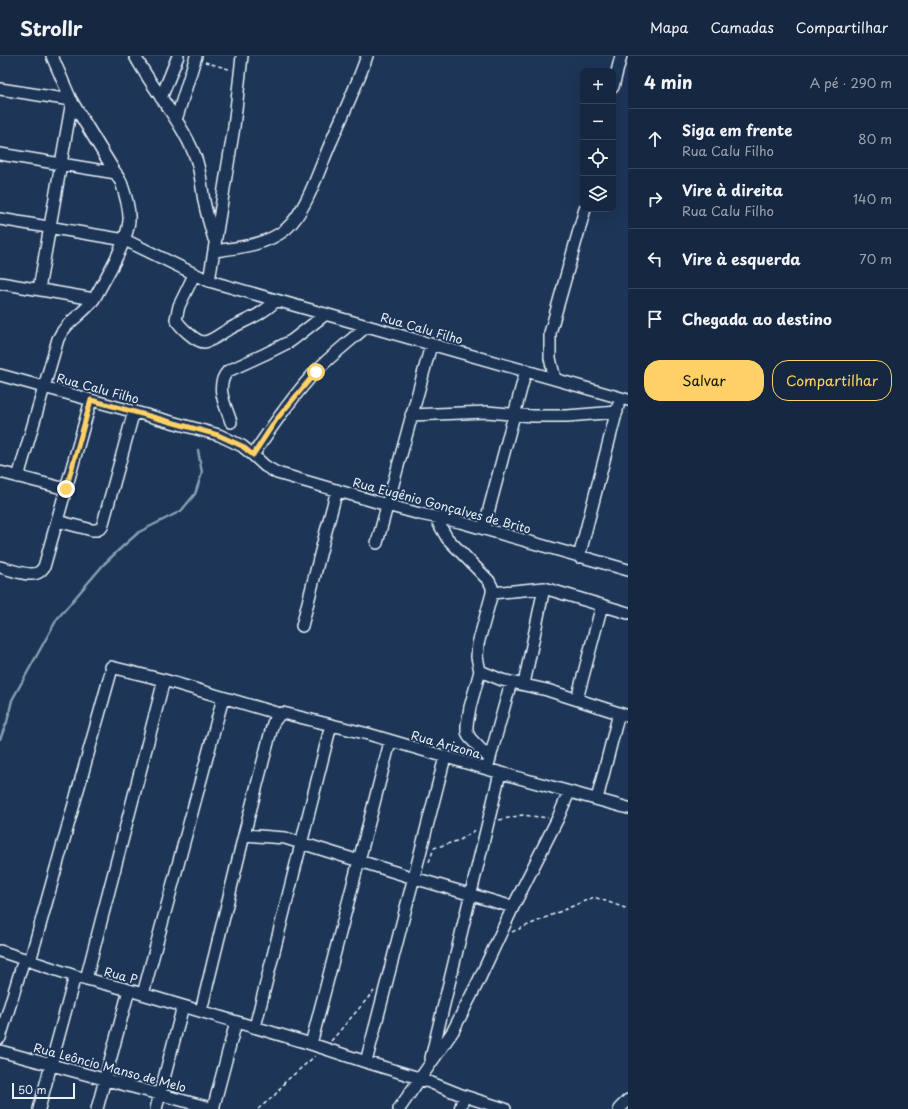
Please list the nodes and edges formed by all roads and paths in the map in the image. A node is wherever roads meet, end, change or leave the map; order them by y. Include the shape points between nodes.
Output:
1 (52, 56) edge
2 (135, 56) edge
3 (178, 56) edge
4 (242, 56) edge
5 (367, 56) edge
6 (621, 56) edge
7 (196, 57) edge
8 (241, 73) junction
9 (616, 75) edge
10 (0, 89) edge
11 (161, 98) junction
12 (71, 101) junction
13 (176, 120) junction
14 (0, 154) edge
15 (60, 164) junction
16 (116, 173) junction
17 (584, 212) edge
18 (0, 219) edge
19 (49, 227) junction
20 (125, 240) junction
21 (214, 247) junction
22 (194, 275) junction
23 (208, 281) junction
24 (0, 283) edge
25 (39, 289) junction
26 (94, 299) junction
27 (276, 301) junction
28 (326, 314) junction
29 (367, 326) junction
30 (430, 345) junction
31 (526, 370) junction
32 (0, 375) edge
33 (555, 379) junction
34 (43, 388) junction
35 (624, 399) edge
36 (91, 400) junction
37 (134, 411) junction
38 (617, 412) junction
39 (514, 414) junction
40 (411, 415) junction
41 (231, 422) dead end
42 (253, 455) junction
43 (0, 472) edge
44 (18, 477) junction
45 (66, 489) junction
46 (337, 490) junction
47 (387, 505) junction
48 (435, 517) junction
49 (57, 521) junction
50 (484, 528) junction
51 (377, 543) dead end
52 (579, 557) junction
53 (0, 566) edge
54 (628, 570) edge
55 (544, 588) junction
56 (492, 590) junction
57 (602, 605) junction
58 (628, 613) edge
59 (302, 626) dead end
60 (480, 671) junction
61 (164, 680) junction
62 (510, 682) junction
63 (524, 684) junction
64 (223, 698) junction
65 (577, 699) junction
66 (280, 714) junction
67 (623, 714) edge
68 (331, 725) junction
69 (390, 742) junction
70 (445, 757) junction
71 (489, 764) junction
72 (500, 773) junction
73 (569, 792) junction
74 (597, 799) junction
75 (628, 808) edge
76 (244, 835) junction
77 (302, 843) junction
78 (359, 860) junction
79 (414, 878) junction
80 (471, 894) junction
81 (513, 907) junction
82 (628, 909) edge
83 (499, 937) junction
84 (0, 951) edge
85 (27, 960) junction
86 (80, 978) junction
87 (129, 990) junction
88 (143, 994) junction
89 (183, 1006) junction
90 (200, 1011) junction
91 (236, 1022) junction
92 (255, 1027) junction
93 (0, 1038) edge
94 (311, 1044) junction
95 (0, 1051) edge
96 (366, 1062) junction
97 (51, 1065) junction
98 (428, 1065) junction
99 (419, 1078) junction
100 (105, 1079) junction
101 (160, 1094) junction
102 (464, 1096) junction
103 (628, 1100) edge
104 (39, 1109) edge
105 (97, 1109) edge
106 (156, 1109) edge
107 (213, 1109) edge
108 (399, 1109) edge
109 (460, 1109) edge
110 (505, 1109) edge
111 (619, 1109) edge

1 - 12 street
2 - 11 street
3 - 11 street
4 - 8 street
5 - 21 street via 312,187 292,222 273,237 234,249
6 - 9 street
7 - 8 path
7 - 13 street
8 - 21 street
10 - 12 street
11 - 13 street
12 - 15 street
12 - 16 street
13 - 21 street via 199,166
14 - 15 street
15 - 16 street
15 - 19 street
16 - 20 street via 127,204 129,219
17 - 33 street via 550,333 550,358
18 - 19 street
19 - 20 street
19 - 25 street
20 - 22 street
20 - 26 street
21 - 23 street
22 - 23 street
22 - 27 street via 181,301 176,319 200,341 211,340 228,329 250,320 266,311
23 - 27 street
24 - 25 street
25 - 26 street
26 - 34 street via 62,332
27 - 28 street
28 - 29 street
28 - 41 street via 291,341 228,371 221,386
29 - 30 street, Rua Calu Filho
29 - 42 street, Rua Calu Filho via 316,372 276,420
30 - 31 street, Rua Calu Filho
30 - 40 street
31 - 33 street, Rua Calu Filho
31 - 39 street
32 - 34 street, Rua Calu Filho
33 - 35 street, Rua Calu Filho
34 - 36 street, Rua Calu Filho
34 - 44 street
35 - 38 street, Rua Calu Filho
36 - 37 street, Rua Calu Filho
36 - 45 street
37 - 42 street, Rua Calu Filho via 218,435 242,446
37 - 49 street via 102,527 92,530
38 - 39 street via 568,416
38 - 52 street, Rua Calu Filho
39 - 40 street via 487,412
39 - 50 street
40 - 47 street
42 - 46 street, Rua Eugênio Gonçalves de Brito via 277,473
43 - 44 street
44 - 45 street
45 - 49 street
46 - 47 street, Rua Eugênio Gonçalves de Brito
46 - 59 street
47 - 48 street, Rua Eugênio Gonçalves de Brito
47 - 51 street
48 - 50 street, Rua Eugênio Gonçalves de Brito
48 - 56 street via 447,538 489,581
49 - 53 street via 44,567 40,572 25,573
50 - 52 street, Rua Eugênio Gonçalves de Brito
52 - 54 street, Rua Eugênio Gonçalves de Brito
55 - 56 street
55 - 57 street
55 - 63 street
56 - 60 street via 478,644
57 - 58 street
57 - 65 street
60 - 62 street
60 - 71 street via 470,707 467,732
61 - 64 street, Rua Arizona
61 - 85 street, Rua Arizona via 111,670
61 - 86 street
62 - 63 street
62 - 71 street
63 - 65 street
64 - 66 street, Rua Arizona
64 - 88 street
65 - 67 street
66 - 68 street, Rua Arizona
66 - 76 street via 273,723
67 - 74 street
68 - 69 street, Rua Arizona
68 - 77 street
69 - 70 street, Rua Arizona
69 - 78 street
70 - 71 street, Rua Arizona
70 - 79 street
71 - 72 street, Rua Arizona
72 - 73 street, Rua Arizona
72 - 80 street
73 - 74 street, Rua Arizona
73 - 81 street
74 - 75 street, Rua Arizona
76 - 77 street via 285,838
76 - 90 street
77 - 78 street
77 - 92 street
78 - 79 street
78 - 94 street
79 - 80 street
79 - 96 street
80 - 81 street
80 - 98 street
81 - 83 street
82 - 83 path via 594,897
83 - 98 street via 453,1031
84 - 85 street, Rua P
85 - 86 street, Rua P
85 - 93 street
86 - 87 street, Rua P
86 - 97 street
87 - 88 street, Rua P
87 - 100 street
88 - 89 street, Rua P
89 - 90 street, Rua P
89 - 101 street
90 - 91 street, Rua P
91 - 92 street, Rua P
91 - 107 street
92 - 94 street, Rua P
94 - 96 street, Rua P
95 - 97 street, Rua Leôncio Manso de Melo
96 - 99 street, Rua P
97 - 100 street, Rua Leôncio Manso de Melo
97 - 104 street
98 - 99 street
99 - 102 street, Rua P
99 - 108 street
100 - 101 street, Rua Leôncio Manso de Melo
100 - 105 street
101 - 106 street
101 - 107 street, Rua Leôncio Manso de Melo
102 - 109 street
102 - 110 street, Rua P
103 - 111 street

